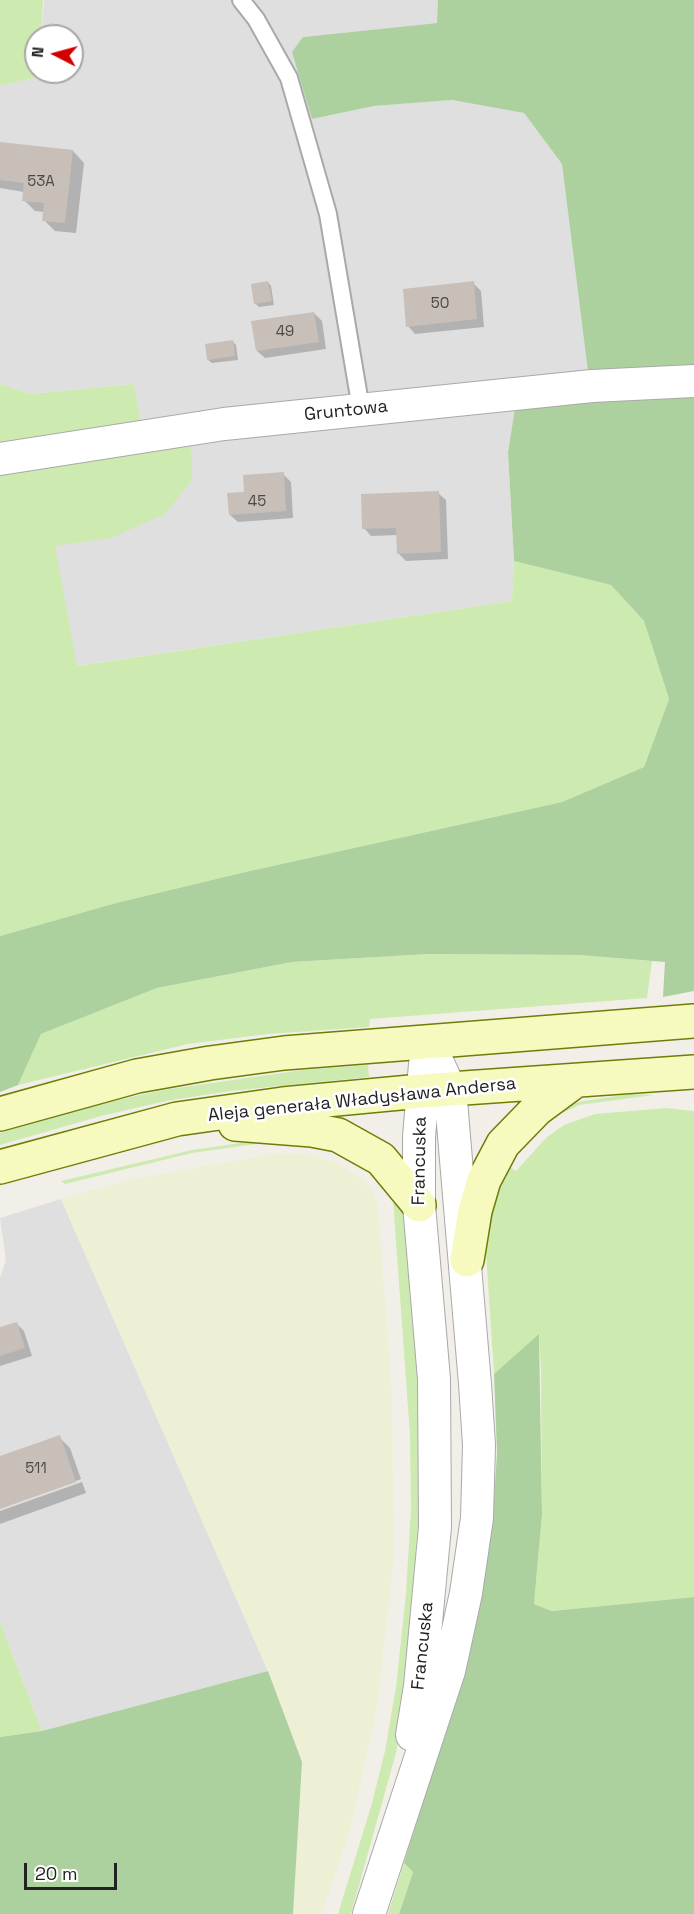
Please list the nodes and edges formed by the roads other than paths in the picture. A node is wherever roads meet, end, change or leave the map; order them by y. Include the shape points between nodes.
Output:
1 (241, 0) edge
2 (694, 381) edge
3 (362, 409) junction
4 (0, 459) edge
5 (694, 1022) edge
6 (428, 1042) junction
7 (694, 1072) edge
8 (575, 1081) junction
9 (436, 1090) junction
10 (0, 1114) edge
11 (177, 1119) junction
12 (0, 1167) edge
13 (419, 1205) junction
14 (467, 1260) junction
15 (394, 1840) junction
16 (369, 1914) edge

1 - 3 lane via 289,78 328,214
2 - 3 street, Gruntowa via 592,386
3 - 4 street, Gruntowa via 224,424
5 - 6 main road
6 - 9 street, Francuska
6 - 10 main road via 210,1062 136,1076
7 - 8 main road, Aleja generała Władysława Andersa
8 - 9 main road, Aleja generała Władysława Andersa
8 - 14 main road via 537,1109 503,1144 484,1180
9 - 11 main road, Aleja generała Władysława Andersa via 283,1104
9 - 13 street, Francuska
9 - 14 street, Francuska
11 - 12 main road, Aleja generała Władysława Andersa
11 - 13 main road via 338,1135 381,1159
13 - 15 street, Francuska via 434,1379 435,1527 420,1686
14 - 15 street, Francuska via 479,1445 477,1518 449,1671
15 - 16 street, Francuska

